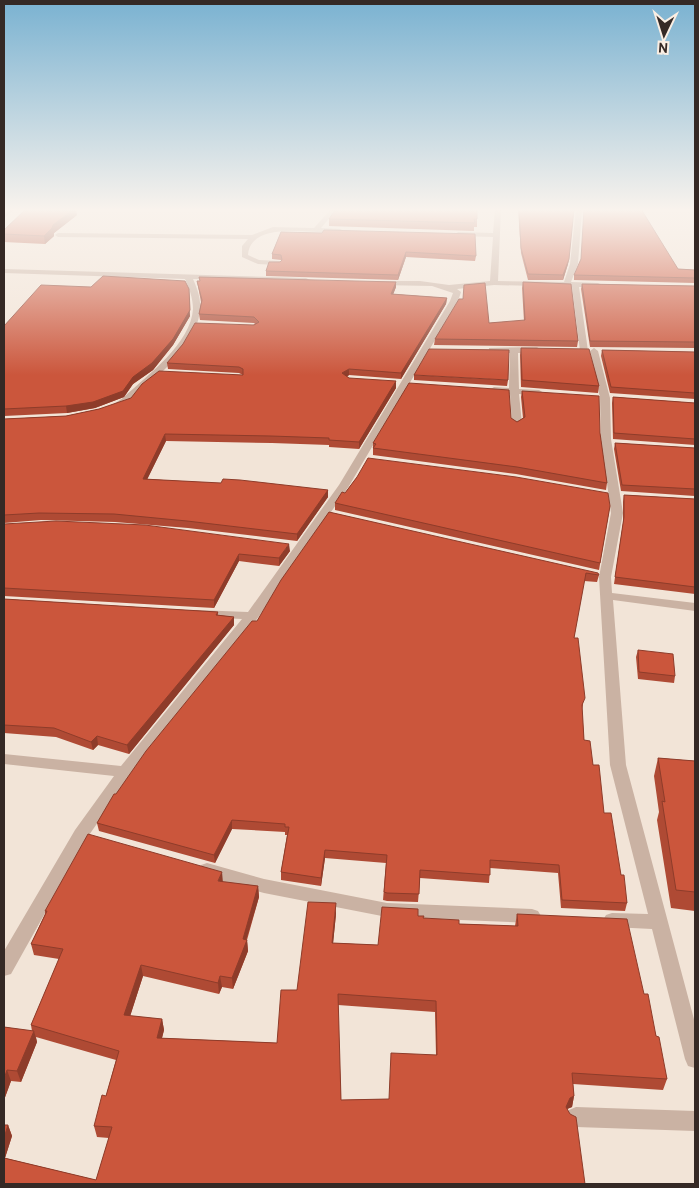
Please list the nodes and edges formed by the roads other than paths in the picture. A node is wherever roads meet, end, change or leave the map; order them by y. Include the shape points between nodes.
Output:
1 (496, 264) edge
2 (574, 264) edge
3 (4, 271) edge
4 (188, 276) junction
5 (314, 280) edge
6 (363, 282) edge
7 (494, 283) junction
8 (571, 284) junction
9 (611, 285) edge
10 (452, 287) junction
11 (484, 350) edge
12 (514, 350) junction
13 (549, 350) edge
14 (484, 389) edge
15 (514, 391) junction
16 (550, 394) edge
17 (105, 409) edge
18 (517, 424) edge
19 (608, 596) junction
20 (695, 607) edge
21 (193, 612) edge
22 (252, 616) junction
23 (4, 759) edge
24 (125, 772) junction
25 (81, 834) junction
26 (99, 840) edge
27 (191, 865) edge
28 (552, 917) edge
29 (591, 919) edge
30 (659, 922) junction
31 (5, 964) edge
32 (695, 1059) edge
33 (576, 1117) edge
34 (695, 1121) edge

1 - 7 street
2 - 8 street
3 - 4 street
4 - 5 street
4 - 17 street via 195,294 196,324 162,373 138,387 128,401
6 - 10 street
7 - 8 street
7 - 10 street
8 - 9 street
8 - 19 street via 605,398 612,444 617,513 600,576
10 - 22 street via 457,292 454,301 429,349 404,384 365,459 344,486 330,514 295,547
11 - 12 street
12 - 13 street
12 - 15 street
14 - 15 street
15 - 16 street
15 - 18 street
19 - 20 street
19 - 30 street via 618,765
21 - 22 street
22 - 24 street
23 - 24 street
24 - 25 street
25 - 26 street
25 - 31 street
27 - 28 street via 264,886 387,910
29 - 30 street
30 - 32 street
33 - 34 street

